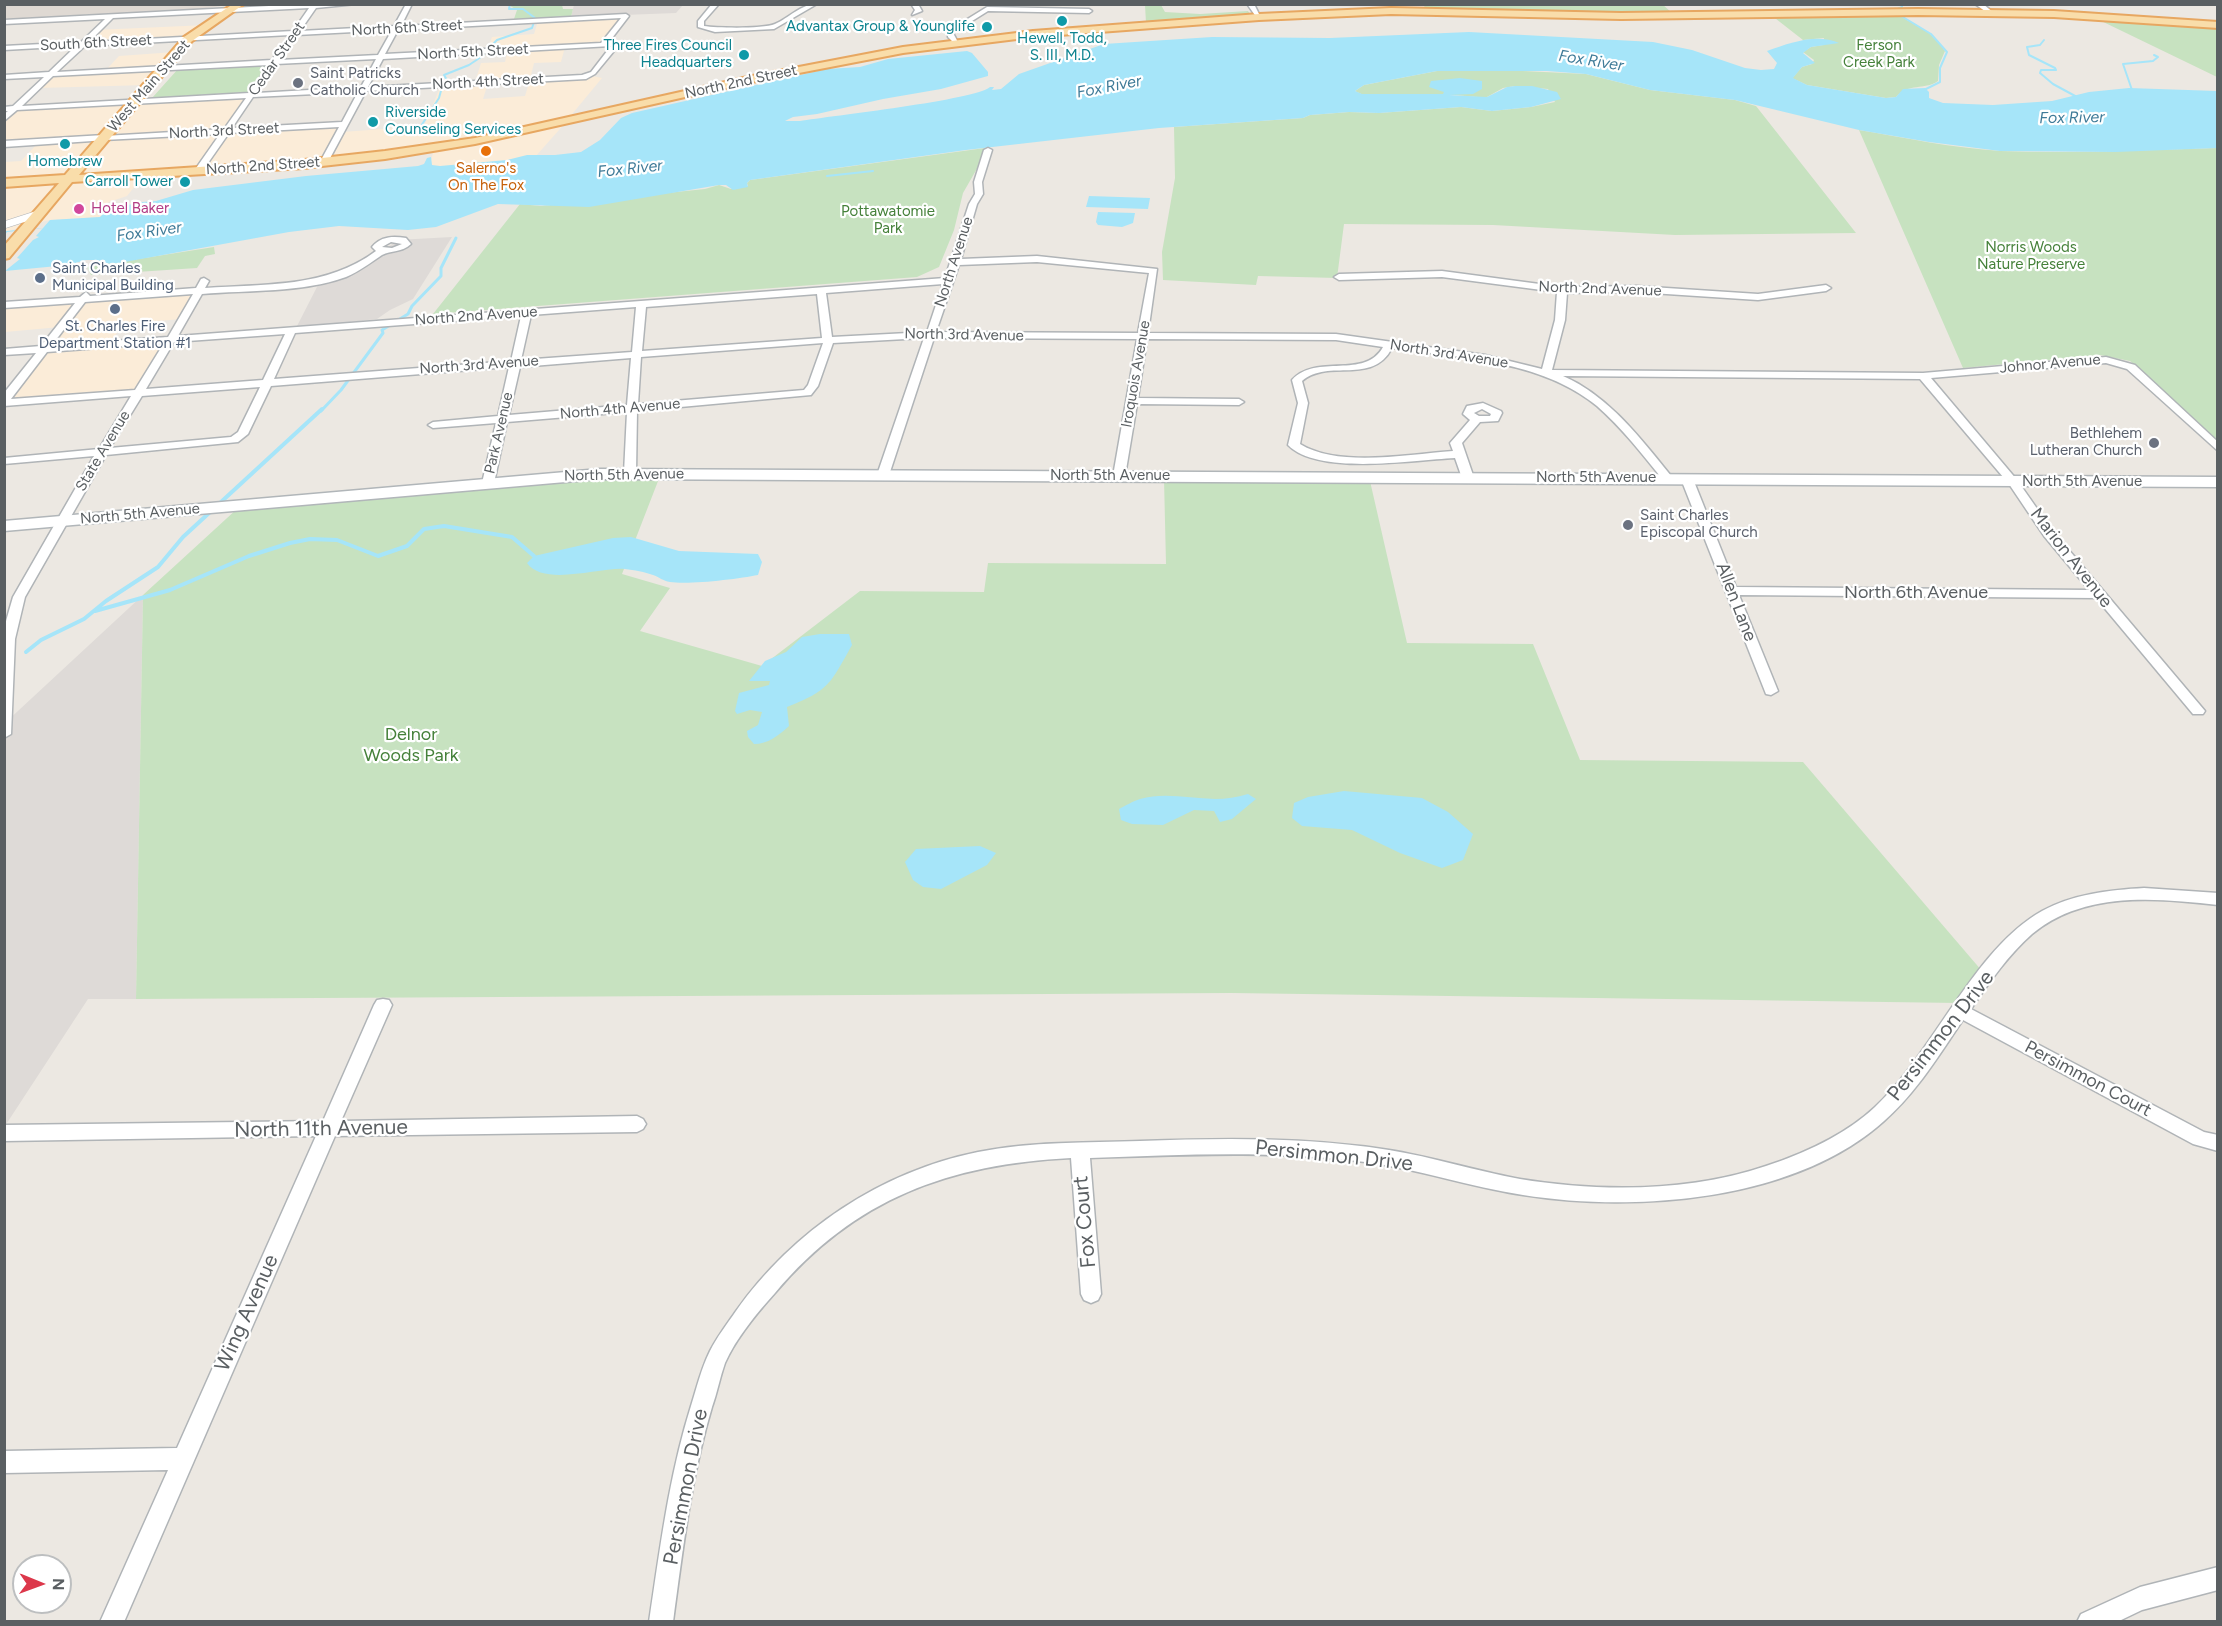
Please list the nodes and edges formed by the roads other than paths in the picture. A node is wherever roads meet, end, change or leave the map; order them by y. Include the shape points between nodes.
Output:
1 (353, 4) edge
2 (409, 4) edge
3 (716, 4) edge
4 (814, 4) edge
5 (914, 4) edge
6 (1250, 4) edge
7 (1978, 4) edge
8 (314, 6) junction
9 (236, 7) edge
10 (1089, 8) edge
11 (1992, 13) junction
12 (914, 14) dead end
13 (112, 16) junction
14 (1259, 17) junction
15 (6, 23) edge
16 (2217, 25) edge
17 (396, 28) junction
18 (1094, 30) junction
19 (295, 33) junction
20 (188, 39) junction
21 (957, 43) junction
22 (83, 44) junction
23 (603, 45) junction
24 (4, 48) edge
25 (380, 57) junction
26 (274, 63) junction
27 (163, 68) junction
28 (50, 75) junction
29 (4, 77) edge
30 (364, 89) junction
31 (252, 95) junction
32 (135, 101) junction
33 (16, 108) junction
34 (4, 109) edge
35 (4, 119) edge
36 (345, 124) junction
37 (227, 131) junction
38 (104, 138) junction
39 (4, 144) edge
40 (988, 150) dead end
41 (324, 162) junction
42 (198, 171) junction
43 (68, 178) junction
44 (4, 183) edge
45 (39, 213) junction
46 (4, 225) edge
47 (26, 230) junction
48 (382, 251) dead end
49 (4, 255) edge
50 (954, 262) junction
51 (1339, 277) dead end
52 (948, 281) junction
53 (202, 286) junction
54 (1826, 288) dead end
55 (90, 290) dead end
56 (1562, 290) junction
57 (821, 291) junction
58 (82, 299) junction
59 (642, 304) junction
60 (4, 305) edge
61 (527, 312) junction
62 (292, 330) junction
63 (931, 336) junction
64 (1142, 337) junction
65 (826, 338) junction
66 (170, 339) junction
67 (1389, 344) junction
68 (45, 349) junction
69 (4, 352) edge
70 (637, 353) junction
71 (515, 363) junction
72 (1546, 373) junction
73 (1923, 376) junction
74 (267, 382) junction
75 (138, 393) junction
76 (1131, 401) junction
77 (4, 402) edge
78 (1239, 402) dead end
79 (632, 408) junction
80 (502, 419) junction
81 (1477, 419) dead end
82 (433, 425) dead end
83 (2217, 448) edge
84 (102, 453) junction
85 (1459, 454) junction
86 (4, 461) edge
87 (630, 473) junction
88 (883, 475) junction
89 (1119, 476) junction
90 (1468, 478) junction
91 (1668, 479) junction
92 (1687, 479) junction
93 (2013, 482) junction
94 (488, 483) junction
95 (2216, 484) edge
96 (61, 521) junction
97 (4, 526) edge
98 (1733, 591) junction
99 (2098, 594) junction
100 (19, 597) junction
101 (4, 598) edge
102 (6, 639) edge
103 (1771, 691) dead end
104 (2198, 711) dead end
105 (4, 734) edge
106 (2217, 899) edge
107 (383, 1005) dead end
108 (1960, 1011) junction
109 (638, 1124) dead end
110 (328, 1129) junction
111 (4, 1133) edge
112 (2217, 1143) edge
113 (1080, 1151) junction
114 (1091, 1294) dead end
115 (183, 1460) junction
116 (4, 1462) edge
117 (2217, 1578) edge
118 (112, 1622) edge
119 (661, 1622) edge
120 (2089, 1622) edge

1 - 8 street
2 - 17 street
3 - 4 street via 701,21 701,27 774,27
5 - 12 street via 920,11
6 - 14 street
7 - 11 street
8 - 9 street
8 - 19 street, Cedar Street
9 - 13 street
9 - 20 main road, West Main Street
10 - 18 street
10 - 21 street via 987,9 950,32
11 - 14 main road, North 2nd Street via 1622,16 1331,12
11 - 16 main road, North 2nd Street
13 - 15 street
13 - 22 street
14 - 18 main road, North 2nd Street
17 - 19 street, North 6th Street
17 - 23 street, North 6th Street via 626,16
17 - 25 street
18 - 21 main road, North 2nd Street
19 - 20 street, North 6th Street
19 - 26 street, Cedar Street
20 - 22 street, South 6th Street
20 - 27 main road, West Main Street
21 - 41 main road, North 2nd Street via 803,69 459,144
22 - 24 street, South 6th Street
22 - 28 street
23 - 25 street, North 5th Street
23 - 30 street, North 4th Street via 617,44 589,75
25 - 26 street, North 5th Street
25 - 30 street
26 - 27 street, North 5th Street
26 - 31 street, Cedar Street
27 - 28 street, North 5th Street
27 - 32 main road, West Main Street
28 - 29 street, North 5th Street
28 - 33 street
30 - 31 street, North 4th Street
30 - 36 street
31 - 32 street, North 4th Street
31 - 37 street, Cedar Street
32 - 33 street, North 4th Street
32 - 38 main road, West Main Street
33 - 34 street, North 4th Street
33 - 35 street
36 - 37 street, North 3rd Street
36 - 41 street
37 - 38 street, North 3rd Street
37 - 42 street, Cedar Street
38 - 39 street
38 - 43 main road, West Main Street
40 - 50 street, North Avenue via 978,182 979,194
41 - 42 main road, North 2nd Street
42 - 43 main road, North 2nd Street
43 - 44 main road, North 2nd Street
43 - 45 main road, West Main Street
45 - 46 street
45 - 47 main road, West Main Street
46 - 47 street
47 - 49 main road, West Main Street
48 - 53 street via 361,267 312,283
50 - 52 street, North Avenue
50 - 64 street, Iroquois Avenue via 1037,259 1154,271
51 - 56 street, North 2nd Avenue via 1442,274
52 - 57 street, North 2nd Avenue
52 - 63 street, North Avenue
53 - 58 street
53 - 66 street, State Avenue
54 - 56 street, North 2nd Avenue via 1758,297 1636,289
55 - 58 street
56 - 72 street via 1560,320
57 - 59 street, North 2nd Avenue
57 - 65 street
58 - 60 street
58 - 68 street
59 - 61 street, North 2nd Avenue
59 - 70 street
61 - 62 street, North 2nd Avenue
61 - 71 street, Park Avenue
62 - 66 street, North 2nd Avenue
62 - 74 street
63 - 64 street, North 3rd Avenue
63 - 65 street, North 3rd Avenue
63 - 88 street, North Avenue
64 - 67 street, North 3rd Avenue via 1336,337
64 - 76 street, Iroquois Avenue
65 - 70 street, North 3rd Avenue
65 - 79 street, North 4th Avenue via 828,344 807,393
66 - 68 street, North 2nd Avenue
66 - 75 street, State Avenue
67 - 72 street, North 3rd Avenue via 1491,358
67 - 85 street via 1381,357 1370,363 1300,376 1297,380 1303,403 1294,446 1316,456 1349,460
68 - 69 street, North 2nd Avenue
68 - 77 street
70 - 71 street, North 3rd Avenue
70 - 79 street
71 - 74 street, North 3rd Avenue
71 - 80 street, Park Avenue
72 - 73 street, North 3rd Avenue
72 - 91 street via 1565,380 1614,414
73 - 83 street, Johnor Avenue via 2115,361 2131,367
73 - 93 street, Marion Avenue
74 - 75 street, North 3rd Avenue
74 - 84 street via 243,434 234,440
75 - 77 street, North 3rd Avenue
75 - 84 street, State Avenue
76 - 78 street
76 - 89 street, Iroquois Avenue
79 - 80 street, North 4th Avenue
79 - 87 street
80 - 82 street, North 4th Avenue
80 - 94 street, Park Avenue
81 - 85 street via 1456,442
84 - 86 street
84 - 96 street, State Avenue
85 - 90 street
87 - 88 main road, North 5th Avenue
87 - 94 main road, North 5th Avenue
88 - 89 main road, North 5th Avenue
89 - 90 main road, North 5th Avenue
90 - 91 main road, North 5th Avenue
91 - 92 main road, North 5th Avenue
92 - 93 main road, North 5th Avenue
92 - 98 street, Allen Lane
93 - 95 main road, North 5th Avenue
93 - 99 street, Marion Avenue
94 - 96 main road, North 5th Avenue
96 - 97 main road, North 5th Avenue
96 - 100 street, State Avenue
98 - 99 street, North 6th Avenue
98 - 103 street, Allen Lane
99 - 104 street, Marion Avenue
100 - 101 street
100 - 102 street, State Avenue
102 - 105 street, State Avenue
106 - 108 street, Persimmon Drive via 2126,894 2090,899 2056,912 2030,927 2010,947
107 - 110 street, Wing Avenue
108 - 112 street, Persimmon Court via 2200,1139
108 - 113 street, Persimmon Drive via 1914,1078 1855,1133 1765,1174 1699,1190 1605,1194 1525,1188 1396,1159 1297,1148
109 - 110 street, North 11th Avenue
110 - 111 street, North 11th Avenue
110 - 115 street, Wing Avenue
113 - 114 street, Fox Court
113 - 119 street, Persimmon Drive via 1013,1154 954,1166 898,1186 839,1221 803,1250 753,1303 716,1359 692,1435
115 - 116 street
115 - 118 street, Wing Avenue
117 - 120 street via 2140,1599

